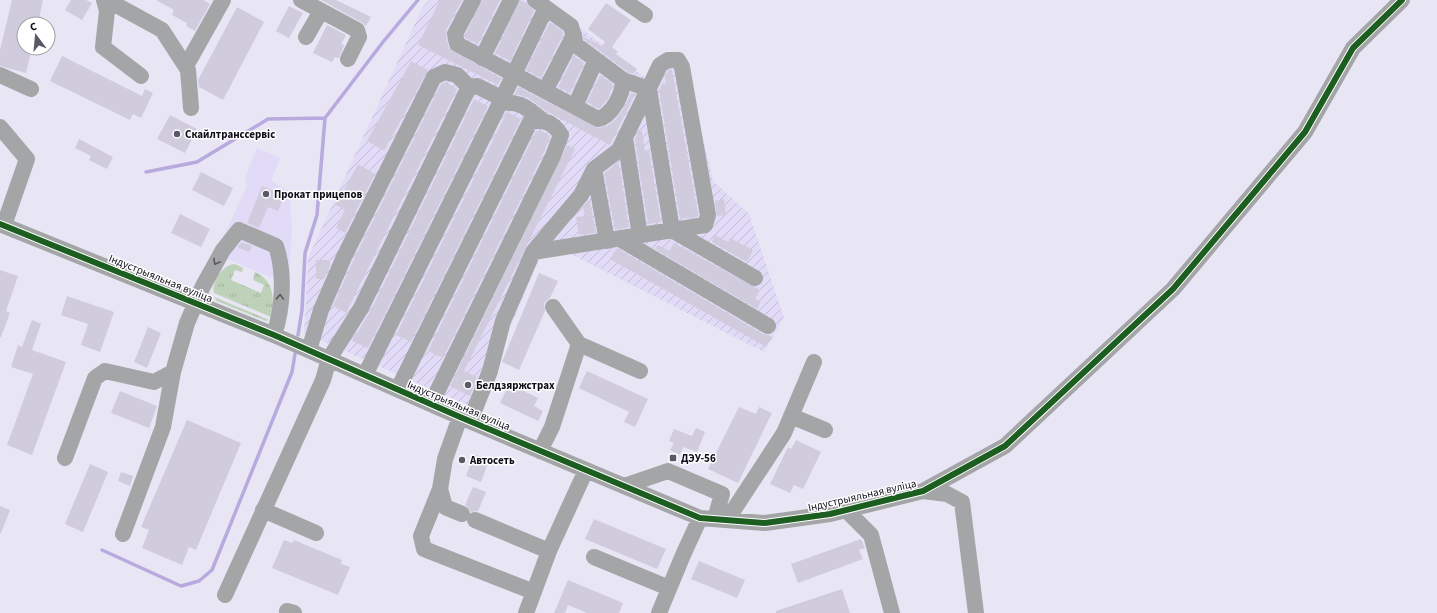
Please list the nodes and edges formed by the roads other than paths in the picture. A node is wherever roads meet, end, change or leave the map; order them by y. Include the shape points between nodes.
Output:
1 (105, 0) edge
2 (223, 0) edge
3 (301, 0) edge
4 (473, 0) edge
5 (511, 0) edge
6 (623, 0) edge
7 (1402, 0) edge
8 (541, 4) edge
9 (321, 11) junction
10 (645, 15) dead end
11 (574, 35) junction
12 (306, 37) dead end
13 (482, 58) junction
14 (348, 59) dead end
15 (596, 60) junction
16 (186, 66) junction
17 (514, 74) junction
18 (0, 75) edge
19 (141, 76) dead end
20 (623, 80) junction
21 (469, 87) junction
22 (649, 88) junction
23 (31, 89) dead end
24 (544, 91) junction
25 (500, 103) junction
26 (575, 106) junction
27 (191, 108) dead end
28 (541, 119) junction
29 (0, 127) edge
30 (625, 138) junction
31 (594, 169) junction
32 (2, 225) edge
33 (672, 230) junction
34 (640, 236) junction
35 (613, 240) junction
36 (533, 252) junction
37 (755, 278) dead end
38 (196, 303) junction
39 (553, 307) dead end
40 (768, 326) dead end
41 (274, 335) junction
42 (579, 344) junction
43 (309, 350) junction
44 (329, 359) junction
45 (814, 362) dead end
46 (640, 371) dead end
47 (173, 372) junction
48 (365, 375) junction
49 (398, 389) junction
50 (431, 404) junction
51 (791, 416) junction
52 (465, 419) junction
53 (825, 430) dead end
54 (540, 451) junction
55 (65, 458) dead end
56 (586, 470) junction
57 (624, 486) junction
58 (440, 489) junction
59 (924, 491) junction
60 (263, 510) junction
61 (846, 510) junction
62 (714, 519) junction
63 (316, 533) dead end
64 (123, 534) dead end
65 (549, 551) junction
66 (594, 557) dead end
67 (669, 588) junction
68 (534, 592) junction
69 (225, 595) dead end
70 (526, 613) edge
71 (659, 613) edge
72 (892, 613) edge
73 (976, 613) edge

1 - 16 street via 162,30
1 - 19 street via 107,11 103,47
2 - 16 street
3 - 9 street
4 - 13 street via 455,34 457,44
5 - 13 street
6 - 10 street
7 - 59 street via 1353,48 1305,132 1173,289 1005,446
8 - 11 street via 571,26
8 - 17 street
9 - 12 street
9 - 14 street via 357,30 359,37
11 - 15 street via 576,45
11 - 24 street
13 - 17 street
15 - 20 street
15 - 26 street
16 - 27 street
17 - 24 street
17 - 25 street
18 - 23 street
20 - 22 street
20 - 26 street via 623,87 611,111 605,117 598,119
21 - 25 street via 477,86 497,96
21 - 43 street via 457,75 445,72 434,77 344,257 321,310
21 - 44 street via 361,308
22 - 30 street
22 - 33 street
22 - 33 street via 660,65 668,60 678,60 682,67 708,215 705,225
24 - 26 street
25 - 28 street via 513,102 524,106
25 - 48 street
28 - 49 street via 530,122
28 - 50 street via 555,125 561,135
29 - 32 street via 27,159
30 - 31 street via 619,150
30 - 34 street
31 - 35 street
31 - 36 street via 580,195
32 - 38 street, Індустрыяльная вуліца
33 - 34 street
33 - 37 street
34 - 35 street
35 - 36 street
35 - 40 street
36 - 52 street via 503,321 490,371
38 - 41 street, Індустрыяльная вуліца
41 -> 38 street via 280,318 282,262 276,246 264,240 239,230 223,250
38 - 47 street via 187,323
39 - 42 street
41 - 43 street, Індустрыяльная вуліца
42 - 46 street
42 - 54 street via 552,427
43 - 44 street, Індустрыяльная вуліца
44 - 48 street, Індустрыяльная вуліца
44 - 60 street via 323,380
45 - 51 street
47 - 55 street via 154,382 105,371 96,378
47 - 64 street via 163,427
48 - 49 street, Індустрыяльная вуліца
49 - 50 street, Індустрыяльная вуліца
50 - 52 street, Індустрыяльная вуліца
51 - 53 street
51 - 62 street via 784,433
52 - 54 street, Індустрыяльная вуліца
52 - 58 street via 445,459
54 - 56 street, Індустрыяльная вуліца
56 - 57 street, Індустрыяльная вуліца
56 - 65 street
57 - 62 street, Індустрыяльная вуліца
57 - 62 street via 668,471 722,494
58 - 65 street via 445,508
58 - 68 street via 421,536 424,548
59 - 61 street, Індустрыяльная вуліца
59 - 73 street via 947,494 962,502
60 - 63 street
60 - 69 street
61 - 62 street, Індустрыяльная вуліца via 765,523
61 - 72 street via 871,535
62 - 67 street
65 - 68 street
66 - 67 street
67 - 71 street
68 - 70 street

